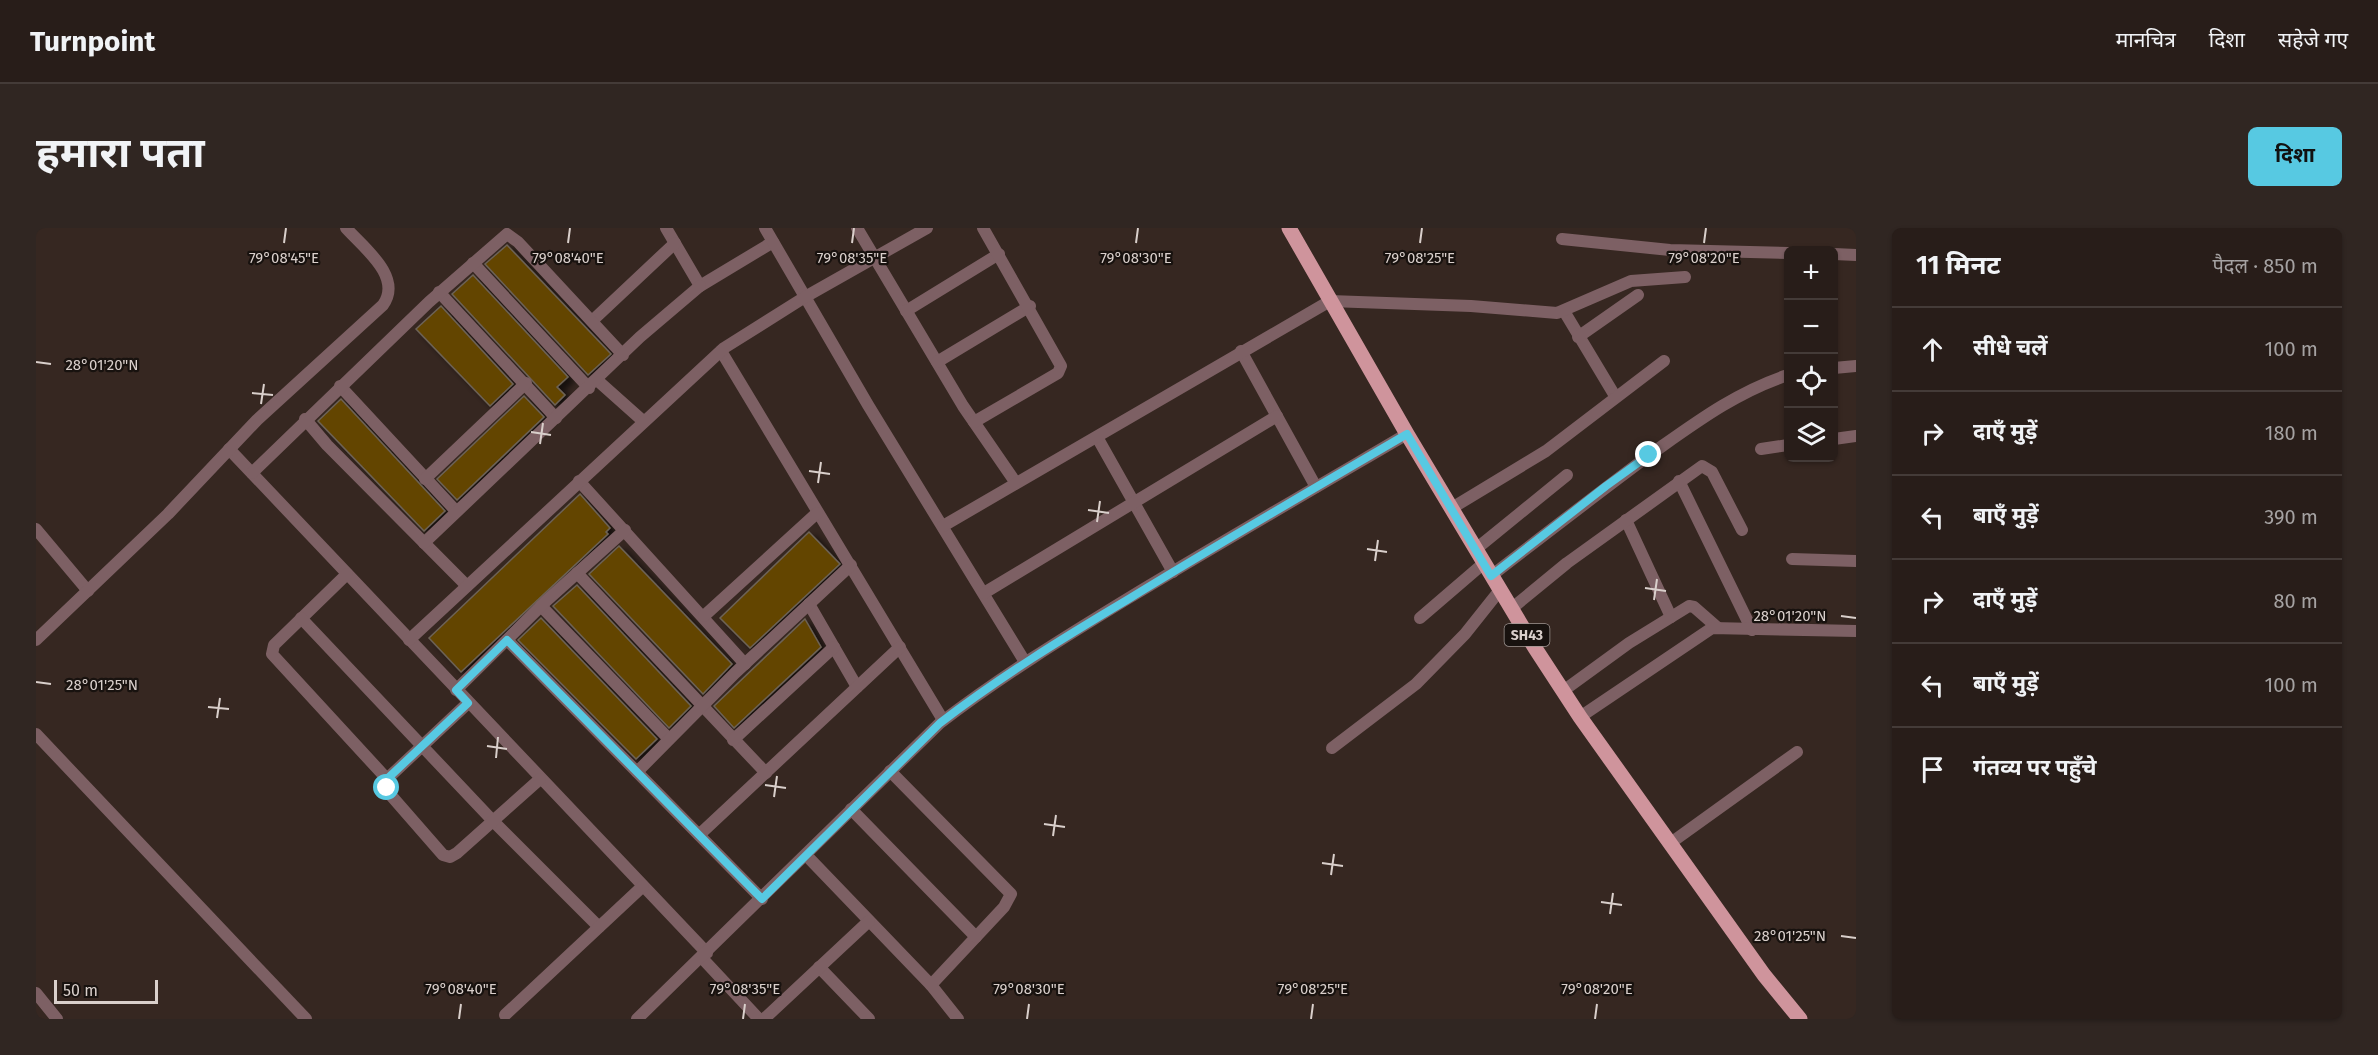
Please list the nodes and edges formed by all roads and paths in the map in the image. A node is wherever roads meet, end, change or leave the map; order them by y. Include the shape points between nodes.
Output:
1 (346, 228) edge
2 (666, 228) edge
3 (765, 228) edge
4 (857, 228) edge
5 (927, 228) edge
6 (983, 228) edge
7 (1289, 228) edge
8 (1562, 239) dead end
9 (773, 242) junction
10 (675, 243) junction
11 (1784, 253) edge
12 (999, 254) junction
13 (1838, 254) edge
14 (1856, 255) edge
15 (874, 258) junction
16 (472, 263) junction
17 (1685, 277) dead end
18 (700, 285) junction
19 (439, 292) junction
20 (1638, 295) dead end
21 (805, 297) junction
22 (1330, 301) junction
23 (1030, 306) junction
24 (906, 310) junction
25 (1564, 311) junction
26 (592, 321) junction
27 (1578, 337) junction
28 (721, 351) junction
29 (1241, 351) junction
30 (623, 354) junction
31 (1664, 361) dead end
32 (937, 362) junction
33 (1856, 366) edge
34 (1838, 368) edge
35 (1784, 377) edge
36 (526, 383) junction
37 (593, 384) junction
38 (340, 386) junction
39 (1615, 396) junction
40 (1277, 416) junction
41 (556, 418) junction
42 (305, 419) junction
43 (644, 422) junction
44 (974, 422) junction
45 (1407, 434) junction
46 (1096, 436) junction
47 (1856, 436) edge
48 (1838, 438) edge
49 (1784, 446) edge
50 (230, 449) junction
51 (1761, 449) dead end
52 (252, 473) junction
53 (1567, 474) dead end
54 (425, 479) junction
55 (579, 481) junction
56 (1679, 482) junction
57 (1016, 483) junction
58 (1316, 487) junction
59 (1134, 503) junction
60 (1452, 508) junction
61 (456, 511) junction
62 (817, 513) junction
63 (1626, 520) junction
64 (943, 526) junction
65 (36, 529) edge
66 (625, 530) junction
67 (1742, 530) dead end
68 (424, 543) junction
69 (1476, 549) junction
70 (1792, 559) dead end
71 (1856, 561) edge
72 (851, 565) junction
73 (1488, 570) junction
74 (1173, 572) junction
75 (577, 573) junction
76 (347, 574) junction
77 (467, 586) junction
78 (1500, 590) junction
79 (88, 591) junction
80 (984, 593) junction
81 (809, 604) junction
82 (541, 606) junction
83 (1511, 609) junction
84 (704, 616) junction
85 (1671, 617) junction
86 (302, 618) junction
87 (1420, 618) dead end
88 (1718, 628) junction
89 (1752, 630) junction
90 (1856, 631) edge
91 (36, 640) edge
92 (409, 640) junction
93 (507, 640) junction
94 (834, 647) junction
95 (900, 647) junction
96 (1024, 662) junction
97 (746, 664) junction
98 (857, 687) junction
99 (456, 690) junction
100 (1563, 691) junction
101 (468, 703) junction
102 (702, 706) junction
103 (1580, 717) junction
104 (943, 720) junction
105 (36, 734) edge
106 (669, 739) junction
107 (734, 741) junction
108 (423, 747) junction
109 (1332, 748) dead end
110 (1797, 752) dead end
111 (890, 771) junction
112 (637, 772) junction
113 (766, 773) junction
114 (387, 779) junction
115 (540, 779) junction
116 (851, 809) junction
117 (493, 821) junction
118 (699, 835) junction
119 (1672, 842) junction
120 (806, 855) junction
121 (643, 886) junction
122 (762, 899) junction
123 (869, 921) junction
124 (599, 927) junction
125 (976, 937) junction
126 (705, 955) junction
127 (819, 967) junction
128 (931, 985) junction
129 (36, 993) edge
130 (505, 1015) dead end
131 (57, 1019) edge
132 (305, 1019) edge
133 (637, 1019) edge
134 (761, 1019) edge
135 (869, 1019) edge
136 (958, 1019) edge
137 (1800, 1019) edge

1 - 50 street via 386,274 390,281 388,297
2 - 10 street
3 - 9 street
4 - 15 street
5 - 15 street
6 - 12 street
7 - 22 main road, SH43
8 - 11 street via 1670,250
9 - 18 street
9 - 21 street
10 - 18 street
10 - 26 street
12 - 23 street
12 - 24 street
13 - 14 street
15 - 21 street
15 - 24 street
16 - 19 street
16 - 26 street via 502,236 511,235
16 - 37 street
17 - 25 street via 1631,281
18 - 30 street
19 - 36 street
19 - 38 street
20 - 27 street
21 - 28 street
21 - 64 street
22 - 25 street
22 - 29 street
22 - 45 main road, SH43
23 - 32 street
23 - 44 street via 1060,362 1060,369
24 - 32 street
25 - 27 street
26 - 30 street
27 - 39 street
28 - 43 street
28 - 62 street
29 - 40 street
29 - 46 street
30 - 37 street
31 - 39 street
32 - 44 street
33 - 34 street
35 - 73 street via 1703,416
36 - 41 street
36 - 54 street
37 - 41 street
37 - 43 street
38 - 42 street
38 - 54 street
39 - 60 street via 1546,451
40 - 58 street
40 - 59 street
41 - 61 street
42 - 52 street
42 - 68 street
43 - 55 street
44 - 57 street
45 - 58 street
45 - 60 main road, SH43
46 - 57 street
46 - 59 street
47 - 48 street
49 - 51 street
50 - 52 street
50 - 79 street
52 - 76 street
53 - 69 street
54 - 61 street
55 - 66 street
55 - 77 street
56 - 63 street
56 - 67 street via 1693,471 1707,467
56 - 89 street
57 - 64 street
58 - 74 street
59 - 74 street
59 - 80 street
60 - 69 main road, SH43
61 - 68 street
62 - 72 street
62 - 84 street
63 - 83 street
63 - 85 street
64 - 80 street
65 - 79 street
66 - 75 street
66 - 84 street
68 - 77 street
69 - 73 main road, SH43
70 - 71 street
72 - 81 street
72 - 95 street
73 - 78 main road, SH43
73 - 87 street
74 - 96 street
75 - 82 street
75 - 102 street
76 - 86 street
76 - 92 street
77 - 92 street
78 - 83 main road, SH43
78 - 109 street via 1465,634 1416,684
79 - 91 street
80 - 96 street
81 - 94 street
81 - 97 street
82 - 93 street
82 - 106 street
83 - 100 main road, SH43
84 - 97 street
85 - 88 street via 1694,607
85 - 100 street
86 - 108 street
86 - 114 street via 274,645 275,659
88 - 89 street
88 - 103 street via 1707,630
89 - 90 street
92 - 99 street
93 - 99 street
93 - 112 street
94 - 98 street
94 - 107 street
95 - 98 street
95 - 104 street
96 - 104 street
97 - 102 street
98 - 113 street
99 - 101 street
100 - 103 main road, SH43
101 - 108 street
101 - 115 street
102 - 106 street
102 - 107 street
103 - 119 main road, SH43
104 - 111 street
105 - 132 street
106 - 112 street
107 - 113 street
108 - 114 street
108 - 117 street
110 - 119 street
111 - 116 street
111 - 125 street via 1009,890 1010,900
112 - 118 street
113 - 118 street
114 - 117 street via 388,792 443,855 457,853
115 - 117 street
115 - 121 street
116 - 120 street
116 - 125 street
117 - 124 street
118 - 122 street
119 - 137 main road, SH43 via 1764,975
120 - 122 street
120 - 123 street
121 - 124 street
121 - 126 street
122 - 126 street
123 - 127 street
123 - 128 street
124 - 130 street
125 - 128 street
126 - 133 street
126 - 134 street
127 - 134 street
127 - 135 street
128 - 136 street
129 - 131 street

